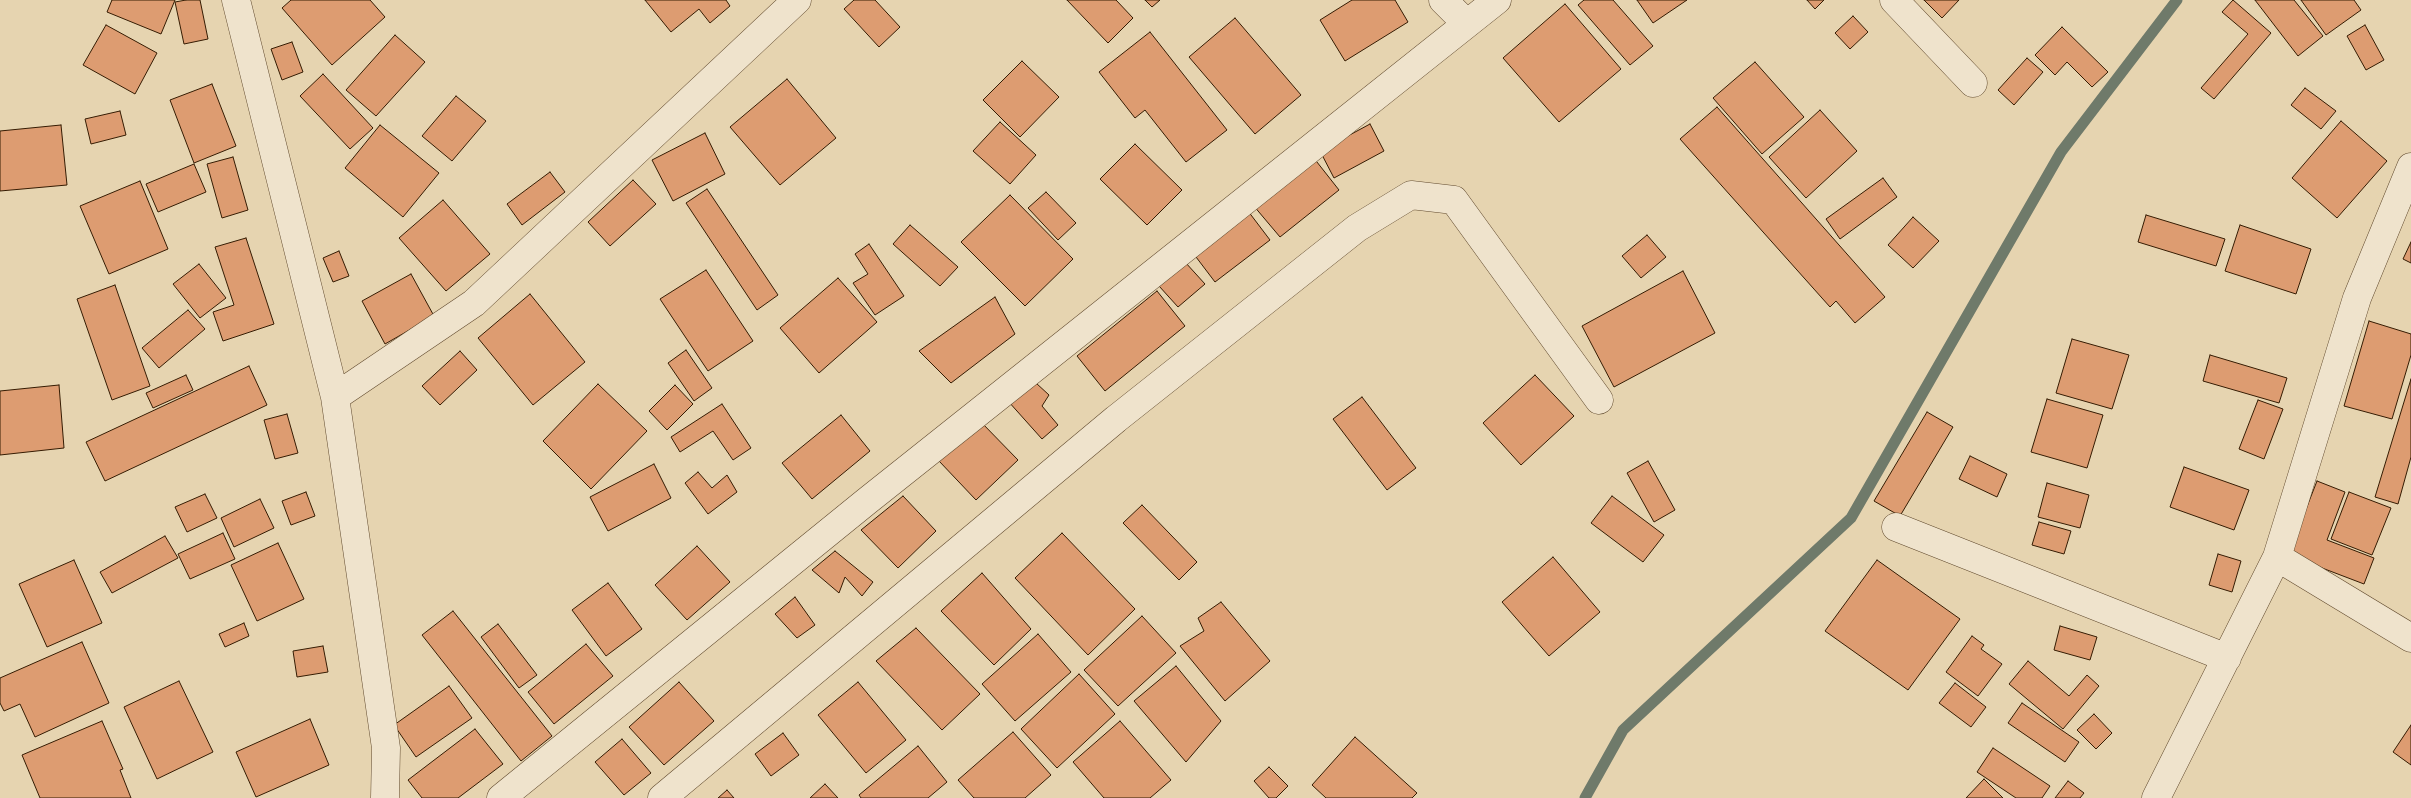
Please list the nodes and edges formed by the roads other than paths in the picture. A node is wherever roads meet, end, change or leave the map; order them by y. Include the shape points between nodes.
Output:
1 (236, 0) edge
2 (797, 0) edge
3 (1443, 0) edge
4 (1497, 0) edge
5 (1894, 0) edge
6 (1466, 23) junction
7 (1973, 83) dead end
8 (2411, 167) edge
9 (334, 397) junction
10 (1599, 400) dead end
11 (1896, 527) dead end
12 (2277, 557) junction
13 (2411, 638) edge
14 (2227, 658) junction
15 (385, 798) edge
16 (501, 798) edge
17 (662, 798) edge
18 (2156, 798) edge

1 - 9 street
2 - 9 street via 474,303
3 - 6 street
4 - 6 street
5 - 7 street
6 - 16 street via 866,501
8 - 12 street via 2357,298
9 - 15 street via 386,748
10 - 17 street via 1454,200 1411,195 1357,228 1124,413
11 - 14 street
12 - 13 street
12 - 14 street
14 - 18 street

